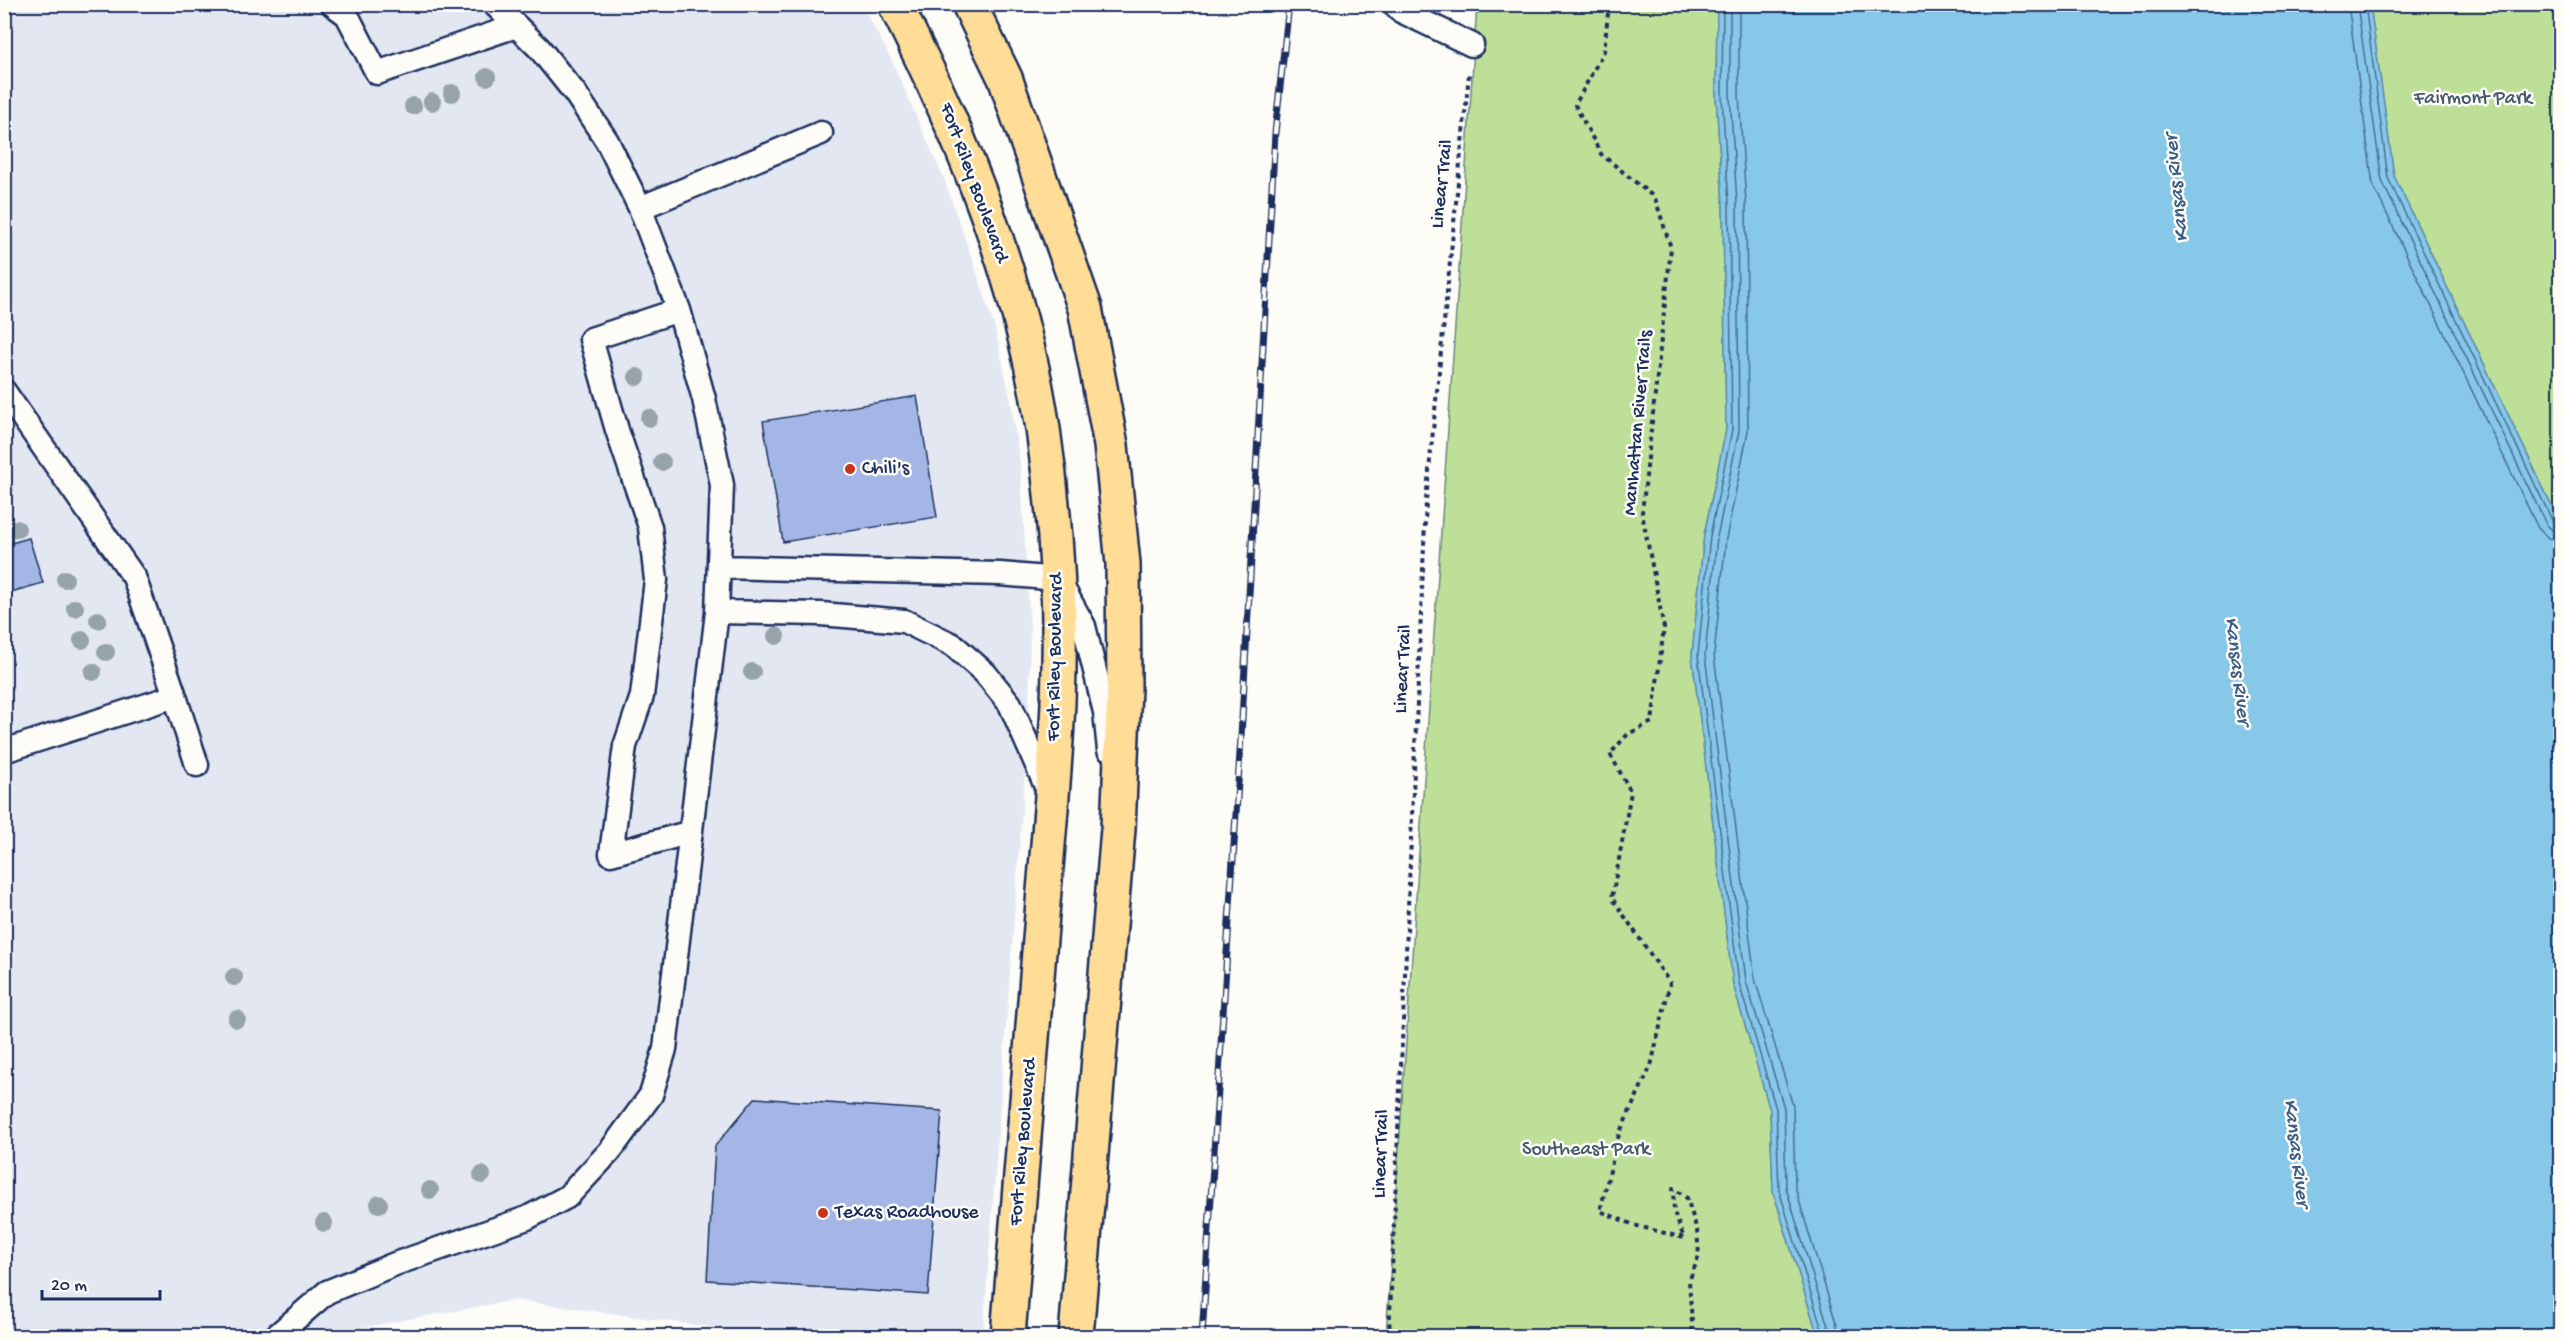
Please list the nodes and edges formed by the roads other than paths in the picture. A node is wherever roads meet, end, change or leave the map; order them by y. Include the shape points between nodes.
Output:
1 (332, 4) edge
2 (494, 4) edge
3 (895, 4) edge
4 (969, 4) edge
5 (1394, 4) edge
6 (516, 26) junction
7 (1472, 45) road end
8 (821, 133) dead end
9 (640, 208) junction
10 (679, 310) junction
11 (4, 391) edge
12 (719, 567) junction
13 (1058, 579) junction
14 (717, 612) junction
15 (175, 696) junction
16 (4, 751) edge
17 (197, 765) dead end
18 (1052, 799) junction
19 (1118, 829) junction
20 (691, 831) junction
21 (276, 1336) edge
22 (1008, 1336) edge
23 (1076, 1336) edge

1 - 6 lane via 348,15 377,73
2 - 6 lane
3 - 13 highway, Fort Riley Boulevard via 934,80 978,186 1018,310 1043,426
4 - 19 highway via 1005,78 1085,309 1111,444 1123,564 1124,688
5 - 7 lane
6 - 9 lane via 581,101 607,141
8 - 9 lane
9 - 10 lane
10 - 12 lane via 704,399 722,485
10 - 20 lane via 591,339 650,527 656,580 642,696 626,746 611,854
11 - 15 lane via 134,578
12 - 13 lane
12 - 14 lane
13 - 18 highway, Fort Riley Boulevard via 1058,701
13 - 19 lane via 1084,626 1100,690
14 - 18 lane via 821,614 904,621 953,645 985,672 1010,704
14 - 20 lane
15 - 16 lane
15 - 17 lane
18 - 22 highway, Fort Riley Boulevard
19 - 23 highway
20 - 21 lane via 665,1049 651,1095 610,1151 567,1197 528,1218 327,1292

